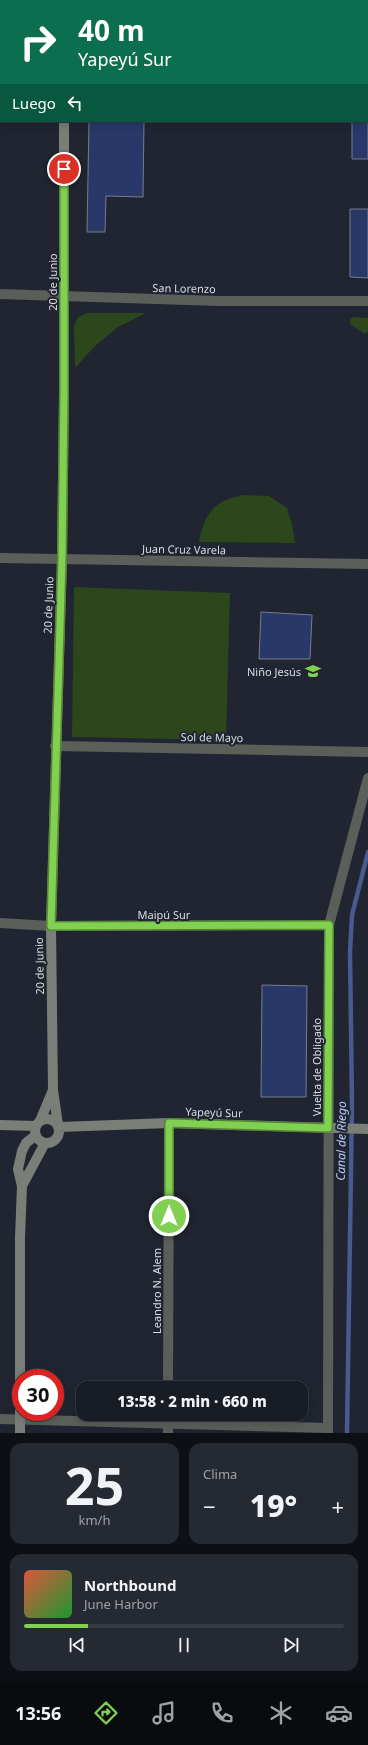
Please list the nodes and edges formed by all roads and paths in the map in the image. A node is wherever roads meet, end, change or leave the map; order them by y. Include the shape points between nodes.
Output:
1 (64, 122) edge
2 (0, 294) edge
3 (64, 297) junction
4 (368, 301) edge
5 (0, 558) edge
6 (62, 559) junction
7 (368, 564) edge
8 (55, 746) junction
9 (368, 752) edge
10 (368, 778) edge
11 (0, 924) edge
12 (329, 925) junction
13 (51, 926) junction
14 (52, 1090) junction
15 (169, 1123) junction
16 (0, 1125) edge
17 (59, 1126) junction
18 (37, 1127) junction
19 (328, 1128) junction
20 (365, 1129) edge
21 (45, 1143) junction
22 (22, 1186) junction
23 (20, 1369) edge
24 (168, 1381) edge
25 (0, 1419) edge
26 (12, 1419) edge
27 (20, 1421) edge
28 (50, 1421) edge
29 (168, 1429) edge
30 (328, 1430) edge
31 (20, 1433) edge

1 - 3 street, 20 de Junio
2 - 3 street, San Lorenzo
3 - 4 street, San Lorenzo
3 - 6 street, 20 de Junio
5 - 6 street, Juan Cruz Varela
6 - 7 street, Juan Cruz Varela
6 - 8 street, 20 de Junio
8 - 9 street, Sol de Mayo
8 - 13 street, 20 de Junio
10 - 12 street, Vuelta de Obligado
11 - 13 street, Maipú Sur
12 - 13 street, Maipú Sur
12 - 19 street, Vuelta de Obligado
13 - 14 street, 20 de Junio
14 - 17 street, 20 de Junio
14 - 18 street, 20 de Junio
15 - 17 street, Yapeyú Sur
15 - 19 street, Yapeyú Sur
15 - 24 street, Leandro N. Alem
16 - 18 street, Yapeyú Sur
17 - 18 street, Yapeyú Sur via 52,1119
17 - 21 street via 57,1139 49,1144
18 - 21 street via 41,1142
18 - 22 street, 20 de Junio via 22,1151 18,1169
19 - 20 street, Yapeyú Sur
19 - 30 street, Vuelta de Obligado
21 - 22 street, 20 de Junio
22 - 23 street, 20 de Junio
25 - 26 street
27 - 31 street, 20 de Junio
28 - 29 street
29 - 30 street

